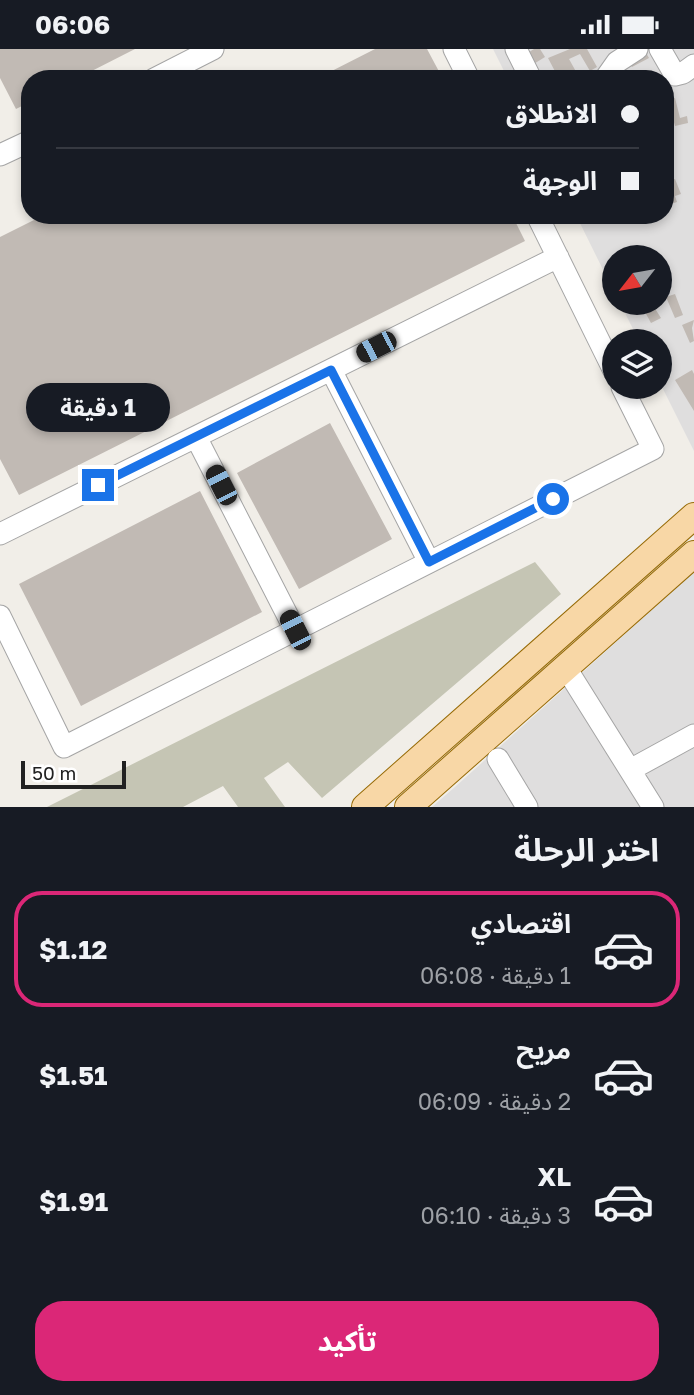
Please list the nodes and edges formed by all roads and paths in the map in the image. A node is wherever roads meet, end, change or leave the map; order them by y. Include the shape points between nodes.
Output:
1 (214, 49) edge
2 (454, 49) edge
3 (516, 49) edge
4 (637, 49) edge
5 (660, 49) edge
6 (694, 65) edge
7 (172, 70) edge
8 (464, 70) edge
9 (526, 70) edge
10 (611, 70) edge
11 (672, 70) edge
12 (674, 73) edge
13 (21, 145) edge
14 (0, 155) edge
15 (542, 224) edge
16 (558, 257) junction
17 (602, 347) edge
18 (331, 370) junction
19 (628, 399) edge
20 (196, 437) junction
21 (694, 516) edge
22 (0, 534) edge
23 (694, 554) edge
24 (429, 562) junction
25 (0, 617) edge
26 (295, 630) junction
27 (566, 668) junction
28 (694, 735) edge
29 (498, 759) dead end
30 (630, 770) junction
31 (365, 807) edge
32 (408, 807) edge
33 (527, 807) edge
34 (653, 807) edge

1 - 7 street
2 - 8 street
3 - 9 street
4 - 10 street
5 - 11 street
6 - 12 street
13 - 14 street
15 - 16 street
16 - 17 street
16 - 18 street
18 - 20 street
18 - 24 street
19 - 24 street via 653,449
20 - 22 street
20 - 26 street
21 - 31 main road
23 - 27 main road
24 - 26 street
25 - 26 street via 64,747
27 - 30 street
27 - 32 main road
28 - 30 street
29 - 33 street
30 - 34 street

